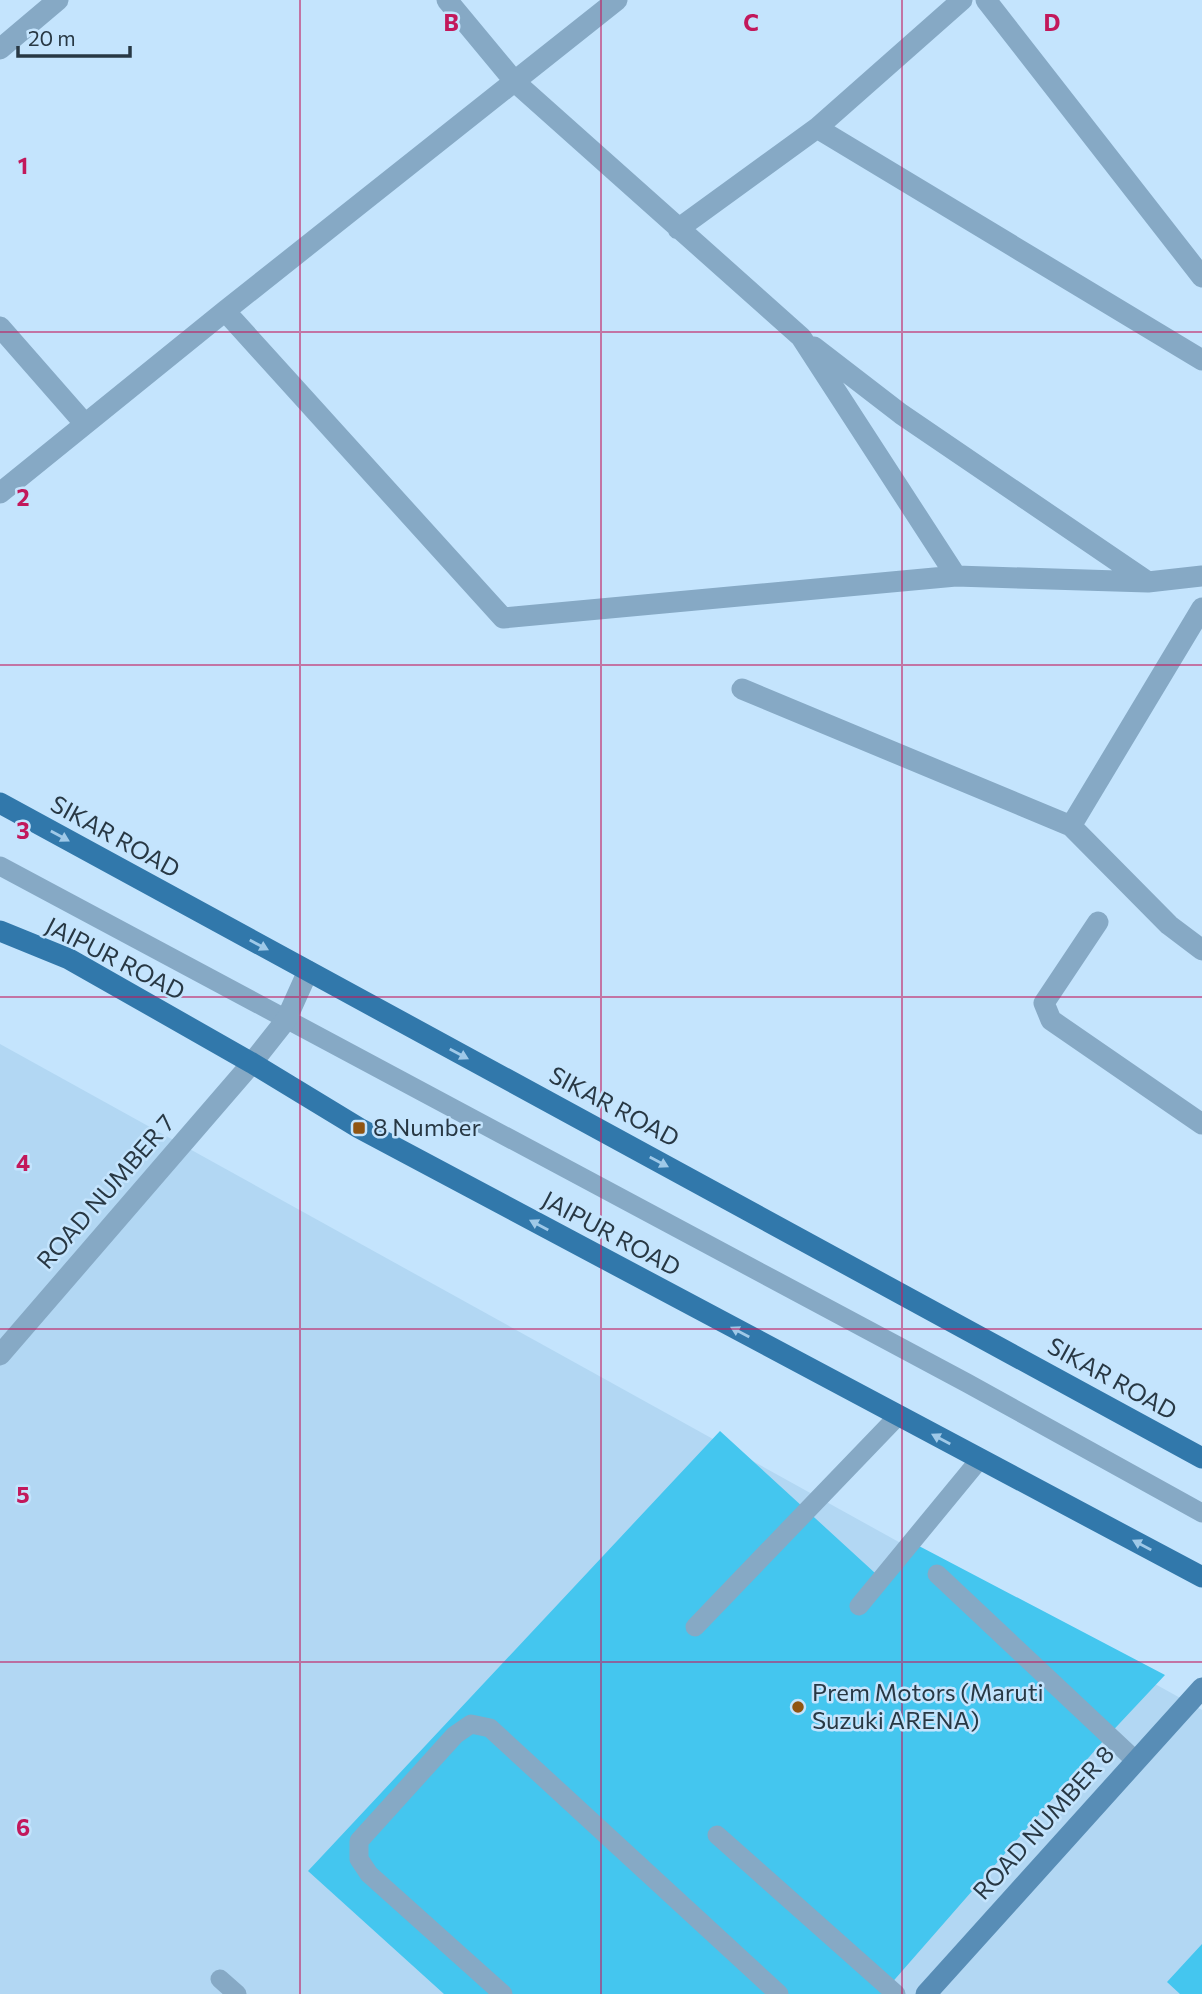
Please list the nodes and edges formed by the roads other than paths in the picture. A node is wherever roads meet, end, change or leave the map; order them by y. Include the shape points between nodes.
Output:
1 (58, 0) edge
2 (447, 0) edge
3 (617, 0) edge
4 (962, 0) edge
5 (986, 0) edge
6 (0, 49) edge
7 (515, 82) junction
8 (817, 128) junction
9 (678, 229) junction
10 (1202, 277) edge
11 (225, 311) junction
12 (0, 327) edge
13 (801, 337) junction
14 (1202, 360) edge
15 (85, 424) junction
16 (0, 493) edge
17 (956, 576) junction
18 (1202, 576) edge
19 (1148, 582) junction
20 (1202, 608) edge
21 (743, 689) dead end
22 (0, 803) edge
23 (1071, 826) junction
24 (0, 866) edge
25 (1098, 922) dead end
26 (2, 936) edge
27 (1202, 950) edge
28 (308, 971) junction
29 (286, 1020) junction
30 (252, 1063) junction
31 (1202, 1124) edge
32 (0, 1355) edge
33 (898, 1416) junction
34 (1202, 1458) edge
35 (980, 1459) junction
36 (1202, 1513) edge
37 (937, 1574) dead end
38 (1202, 1577) edge
39 (859, 1606) dead end
40 (695, 1628) dead end
41 (1202, 1688) edge
42 (1136, 1762) junction
43 (717, 1835) dead end
44 (220, 1979) dead end
45 (237, 1994) edge
46 (503, 1994) edge
47 (779, 1994) edge
48 (896, 1994) edge
49 (926, 1994) edge

1 - 6 street
2 - 7 street
3 - 7 street
4 - 8 street
5 - 10 street
7 - 9 street
7 - 11 street
8 - 9 street
8 - 14 street
9 - 13 street
11 - 15 street
11 - 17 street via 503,618
12 - 15 street
13 - 17 street
13 - 19 street via 901,414
15 - 16 street
17 - 19 street
18 - 19 street
20 - 23 street
21 - 23 street
22 -> 28 main road, SIKAR ROAD
23 - 27 street via 1168,925
24 - 29 lane
25 - 31 street via 1044,1003 1051,1020
26 - 30 main road, JAIPUR ROAD via 69,959
28 - 29 street, ROAD NUMBER 7
28 -> 34 main road, SIKAR ROAD
29 - 30 street, ROAD NUMBER 7
29 - 36 lane via 967,1382
30 - 32 street, ROAD NUMBER 7
33 -> 30 main road, JAIPUR ROAD via 370,1134
35 -> 33 main road, JAIPUR ROAD
33 - 40 lane
38 -> 35 main road, JAIPUR ROAD
35 - 39 lane
37 - 42 lane
41 - 42 street, ROAD NUMBER 8
42 - 49 street, ROAD NUMBER 8
43 - 48 lane
44 - 45 lane
46 - 47 lane via 369,1874 359,1859 359,1841 455,1735 471,1724 490,1728

